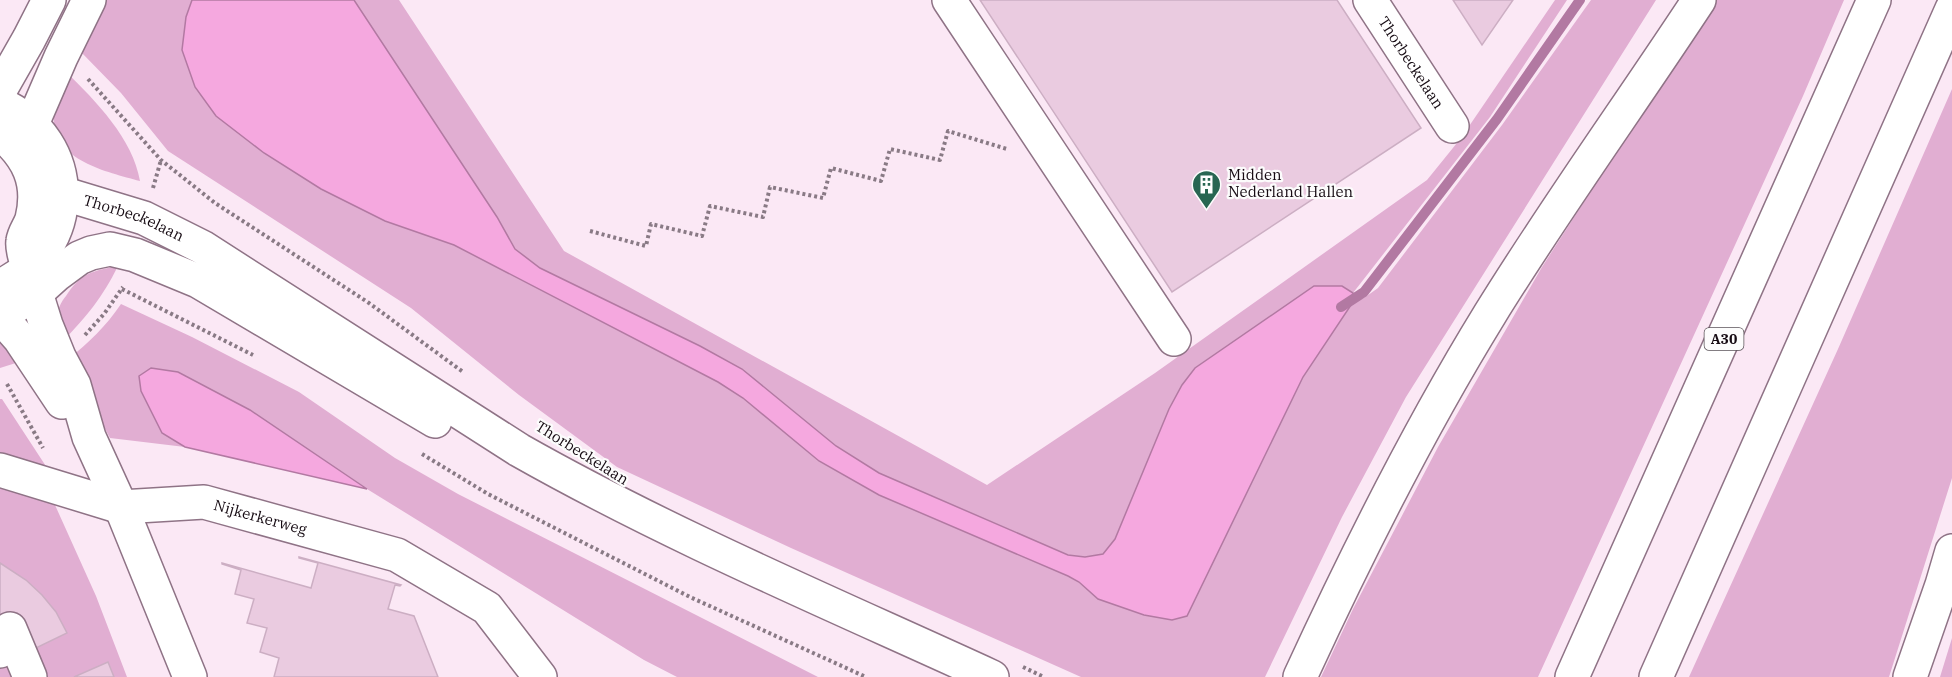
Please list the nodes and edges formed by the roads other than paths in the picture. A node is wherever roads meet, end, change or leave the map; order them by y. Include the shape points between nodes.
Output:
1 (28, 0) edge
2 (49, 0) edge
3 (89, 0) edge
4 (949, 0) edge
5 (1370, 0) edge
6 (1699, 0) edge
7 (1874, 0) edge
8 (1952, 9) edge
9 (0, 52) edge
10 (0, 90) edge
11 (0, 104) edge
12 (33, 124) junction
13 (1452, 126) dead end
14 (0, 133) edge
15 (51, 182) junction
16 (33, 281) junction
17 (0, 286) edge
18 (0, 311) edge
19 (0, 316) edge
20 (1174, 339) dead end
21 (90, 437) junction
22 (0, 470) edge
23 (121, 507) junction
24 (1952, 551) edge
25 (0, 651) edge
26 (1002, 670) edge
27 (30, 677) edge
28 (190, 677) edge
29 (540, 677) edge
30 (946, 677) edge
31 (1300, 677) edge
32 (1572, 677) edge
33 (1656, 677) edge
34 (1910, 677) edge

1 - 9 main road
2 - 10 main road
3 - 12 main road
4 - 20 main road
5 - 13 main road, Thorbeckelaan
6 - 31 main road via 1577,177 1431,414 1346,576
7 - 32 main road, A30
8 - 33 main road
11 - 12 main road
12 - 15 main road via 48,145
14 - 15 main road
15 - 16 main road via 60,214
15 - 26 main road, Thorbeckelaan via 144,218 202,247 572,480 706,546
16 - 17 main road via 14,280
16 - 18 main road via 16,306
16 - 21 main road
16 - 30 main road via 56,274 91,253 110,249 198,281 558,494
19 - 21 main road
21 - 23 main road
22 - 23 main road, Nijkerkerweg
23 - 28 main road
23 - 29 main road, Nijkerkerweg via 204,502 397,555 487,608
24 - 34 main road
25 - 27 main road via 10,629

